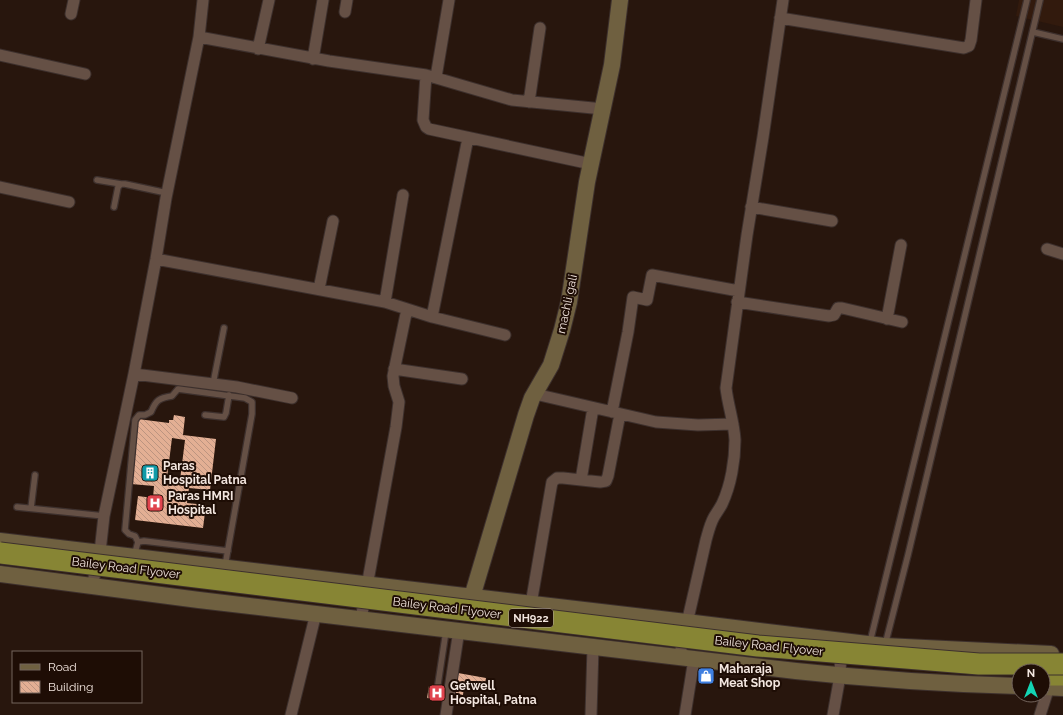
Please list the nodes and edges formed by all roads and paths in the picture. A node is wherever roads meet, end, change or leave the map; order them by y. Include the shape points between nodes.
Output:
1 (74, 0) edge
2 (203, 0) edge
3 (269, 0) edge
4 (323, 0) edge
5 (347, 0) edge
6 (449, 0) edge
7 (620, 0) edge
8 (783, 0) edge
9 (976, 0) edge
10 (1027, 0) edge
11 (1040, 0) edge
12 (345, 12) dead end
13 (71, 14) dead end
14 (780, 18) junction
15 (540, 28) dead end
16 (1033, 32) junction
17 (198, 37) junction
18 (1063, 39) edge
19 (258, 49) junction
20 (0, 55) edge
21 (313, 59) junction
22 (85, 74) dead end
23 (431, 76) junction
24 (529, 102) junction
25 (603, 109) junction
26 (468, 138) junction
27 (591, 164) junction
28 (98, 180) dead end
29 (121, 184) junction
30 (0, 187) edge
31 (167, 193) junction
32 (403, 195) dead end
33 (69, 202) dead end
34 (114, 207) dead end
35 (751, 207) junction
36 (333, 221) dead end
37 (832, 221) dead end
38 (901, 245) dead end
39 (1047, 249) dead end
40 (1063, 254) edge
41 (156, 259) junction
42 (319, 289) junction
43 (738, 296) junction
44 (384, 302) junction
45 (407, 309) junction
46 (432, 317) junction
47 (887, 319) junction
48 (902, 322) dead end
49 (224, 328) dead end
50 (505, 336) dead end
51 (394, 369) junction
52 (134, 374) junction
53 (462, 379) dead end
54 (213, 384) junction
55 (535, 394) junction
56 (229, 396) junction
57 (292, 398) dead end
58 (593, 408) junction
59 (616, 413) junction
60 (205, 415) dead end
61 (733, 424) junction
62 (35, 475) dead end
63 (581, 480) junction
64 (16, 507) dead end
65 (31, 508) junction
66 (104, 516) junction
67 (0, 541) edge
68 (136, 549) junction
69 (228, 551) junction
70 (100, 552) junction
71 (0, 553) edge
72 (0, 566) edge
73 (225, 568) junction
74 (0, 574) edge
75 (367, 585) junction
76 (92, 586) junction
77 (452, 595) junction
78 (472, 597) junction
79 (531, 604) junction
80 (316, 613) junction
81 (361, 619) junction
82 (686, 622) junction
83 (453, 629) junction
84 (841, 641) junction
85 (877, 645) junction
86 (593, 647) junction
87 (1000, 652) junction
88 (1063, 655) edge
89 (686, 658) junction
90 (1063, 664) edge
91 (1011, 675) edge
92 (840, 676) junction
93 (1052, 683) edge
94 (438, 684) dead end
95 (999, 686) junction
96 (1011, 686) edge
97 (291, 715) edge
98 (446, 715) edge
99 (591, 715) edge
100 (685, 715) edge
101 (833, 715) edge
102 (1040, 715) edge

1 - 13 street
2 - 17 street
3 - 19 street
4 - 21 street
5 - 12 street
6 - 23 street
7 - 25 main road, machli gali via 612,65
8 - 14 street
9 - 14 street via 970,44 964,48
10 - 85 lane
11 - 16 lane
14 - 35 street
15 - 24 street
16 - 18 lane
16 - 85 lane via 910,547
17 - 19 street
17 - 31 street
19 - 21 street
20 - 22 street
21 - 23 street
23 - 24 street via 512,100
23 - 26 street via 422,115 424,124 429,129
24 - 25 street
25 - 27 main road, machli gali
26 - 27 street
26 - 46 street
27 - 55 main road, machli gali via 569,302 551,365
28 - 29 lane
29 - 31 lane
29 - 34 lane
30 - 33 street
31 - 41 street
32 - 44 street
35 - 37 street
35 - 43 street
36 - 42 street
38 - 47 street
39 - 40 street
41 - 42 street
41 - 52 street
42 - 44 street
43 - 47 street via 829,316 841,308
43 - 59 street via 652,275 647,300 633,297
43 - 61 street via 726,388
44 - 45 street
45 - 46 street
45 - 51 street
46 - 50 street
47 - 48 street
49 - 54 lane
51 - 53 street
51 - 75 street via 393,381 399,409
52 - 54 street
52 - 66 street
54 - 57 street
55 - 58 street
55 - 78 main road, machli gali via 526,414
56 - 60 lane via 224,417
56 - 68 lane via 178,389 172,396 162,397 155,403 151,412 139,415 135,420 125,530 136,536
56 - 69 lane via 248,399 252,402 253,408
58 - 59 street
58 - 63 street
59 - 61 street via 668,423
59 - 63 street via 606,481
61 - 82 street via 735,441 730,480 710,526
62 - 65 lane
63 - 79 street via 557,478 551,484
64 - 65 lane
65 - 66 lane
66 - 70 street
67 - 70 main road
68 - 69 lane via 144,541
68 - 70 main road
68 - 73 main road
69 - 73 lane
70 - 76 street
71 - 90 highway, Bailey Road Flyover / NH922, bridge via 758,646 979,664
72 - 91 highway, Bailey Road Flyover / NH922 via 757,657 979,675
73 - 75 main road
74 - 76 main road
75 - 77 main road
75 - 81 street
76 - 80 main road
77 - 78 main road
77 - 83 main road
78 - 79 main road
79 - 82 main road
80 - 81 main road
80 - 97 street
81 - 83 main road
82 - 84 main road
82 - 89 street
83 - 86 main road
83 - 94 lane
83 - 98 street
84 - 85 main road
84 - 92 street
85 - 87 main road
86 - 89 main road
86 - 99 street
87 - 88 main road
87 - 95 main road
89 - 92 main road
89 - 100 street
92 - 95 main road
92 - 101 street
93 - 102 street
95 - 96 main road

